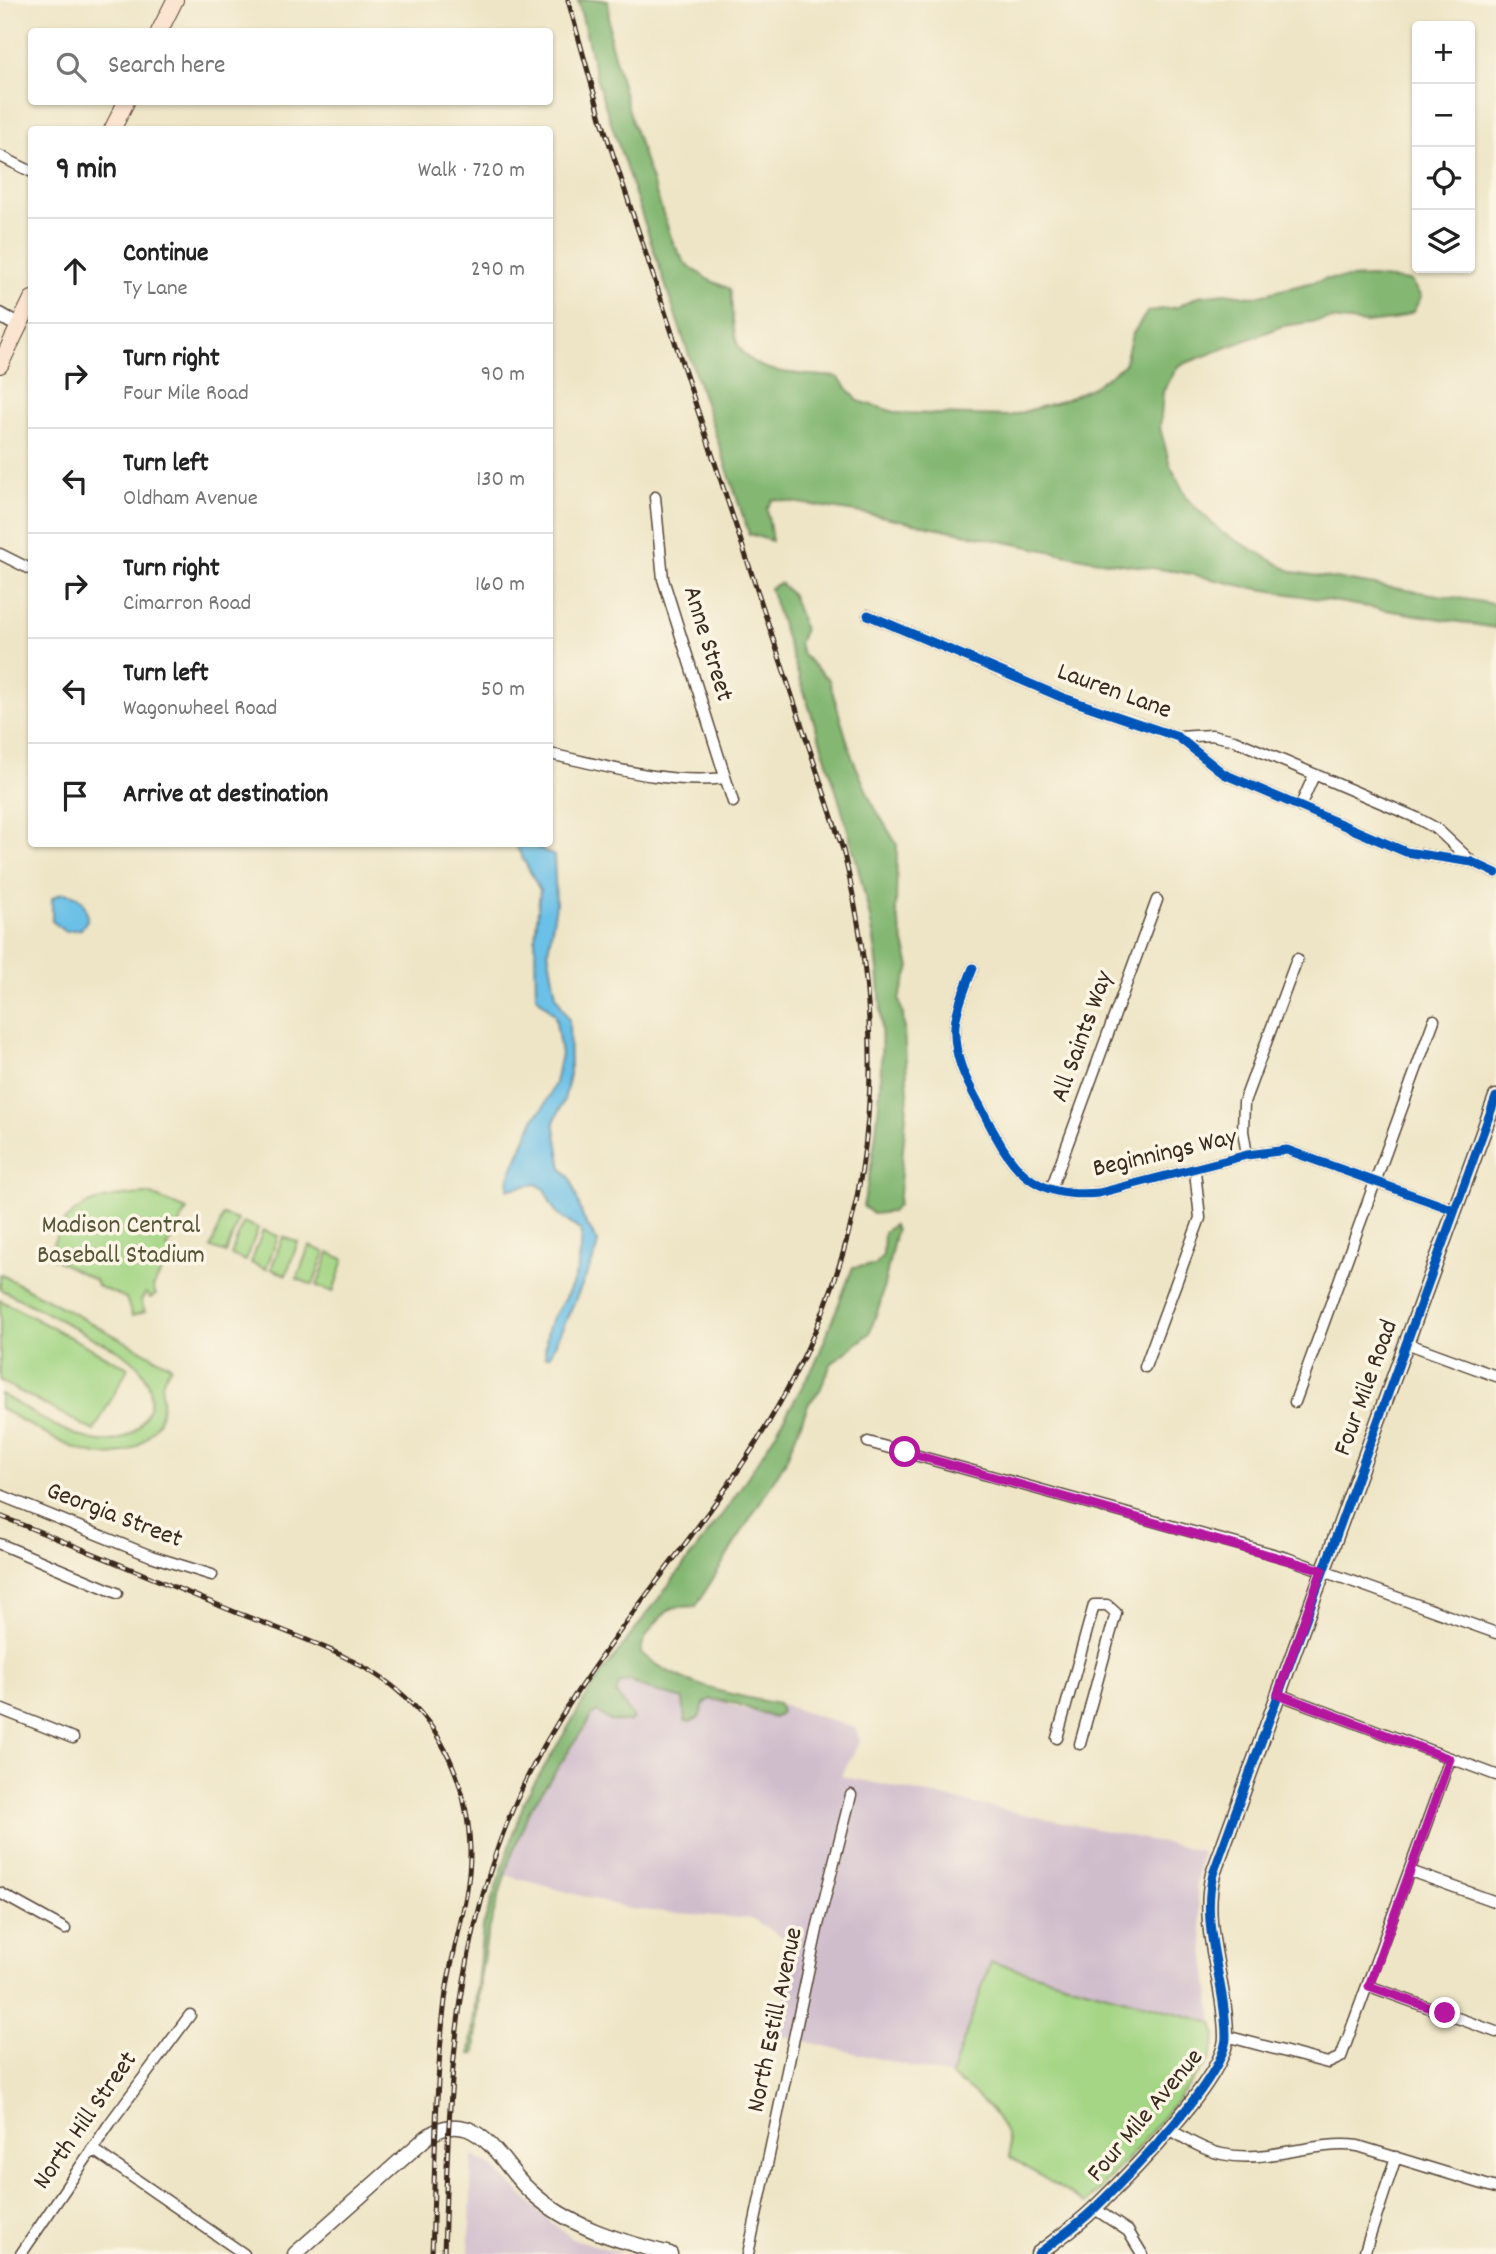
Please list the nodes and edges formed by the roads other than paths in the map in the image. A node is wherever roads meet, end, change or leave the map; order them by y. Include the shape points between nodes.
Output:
1 (175, 0) edge
2 (161, 28) edge
3 (124, 105) edge
4 (114, 126) edge
5 (0, 156) edge
6 (28, 170) edge
7 (28, 306) edge
8 (0, 315) edge
9 (18, 325) junction
10 (5, 340) edge
11 (0, 365) edge
12 (655, 497) dead end
13 (0, 554) edge
14 (28, 567) edge
15 (868, 615) dead end
16 (1178, 737) junction
17 (553, 755) edge
18 (1314, 775) junction
19 (725, 778) junction
20 (733, 802) dead end
21 (1300, 807) junction
22 (1472, 862) junction
23 (1496, 873) edge
24 (1157, 900) dead end
25 (1297, 959) dead end
26 (973, 968) dead end
27 (1434, 1020) dead end
28 (1496, 1097) edge
29 (1247, 1155) junction
30 (1195, 1171) junction
31 (1375, 1181) junction
32 (1051, 1189) junction
33 (1454, 1210) junction
34 (1406, 1343) junction
35 (1145, 1367) dead end
36 (1496, 1376) edge
37 (1295, 1402) dead end
38 (868, 1442) dead end
39 (0, 1495) edge
40 (3, 1545) edge
41 (0, 1559) edge
42 (1322, 1570) junction
43 (212, 1575) dead end
44 (117, 1592) dead end
45 (1496, 1633) edge
46 (1278, 1694) junction
47 (0, 1709) edge
48 (73, 1738) dead end
49 (1057, 1738) dead end
50 (1080, 1744) dead end
51 (1450, 1759) junction
52 (1496, 1775) edge
53 (851, 1795) dead end
54 (1409, 1871) junction
55 (0, 1893) edge
56 (1496, 1902) edge
57 (65, 1929) dead end
58 (1369, 1986) junction
59 (190, 2015) dead end
60 (1496, 2032) edge
61 (1226, 2036) junction
62 (1168, 2128) junction
63 (92, 2149) junction
64 (1396, 2157) junction
65 (1496, 2188) edge
66 (1095, 2209) junction
67 (21, 2254) edge
68 (244, 2254) edge
69 (295, 2254) edge
70 (670, 2254) edge
71 (748, 2254) edge
72 (1038, 2254) edge
73 (1142, 2254) edge
74 (1364, 2254) edge

1 - 2 main road
3 - 4 main road
5 - 6 street
7 - 9 main road
8 - 9 street
9 - 10 main road
10 - 11 main road
12 - 19 street, Anne Street via 663,579
13 - 14 street
15 - 16 street, Lauren Lane via 1061,697
16 - 18 street, Lauren Lane via 1212,735 1234,740
16 - 21 street, Lauren Lane via 1224,774
17 - 19 street via 665,777
18 - 21 street
18 - 22 street, Lauren Lane via 1437,829
19 - 20 street, Anne Street
21 - 22 street, Lauren Lane via 1406,852
22 - 23 street, Lauren Lane
24 - 32 street, All Saints Way
25 - 29 street via 1244,1102
26 - 32 street, Beginnings Way via 955,1024 960,1070 1010,1162
27 - 31 street
28 - 33 street, Four Mile Road
29 - 30 street, Beginnings Way
29 - 31 street, Beginnings Way via 1287,1150
30 - 32 street, Beginnings Way via 1099,1193 1067,1194
30 - 35 street via 1200,1218
31 - 33 street, Beginnings Way
31 - 37 street
33 - 34 street, Four Mile Road
34 - 36 street
34 - 42 street, Four Mile Road
38 - 42 street
39 - 43 street, Georgia Street via 151,1556
40 - 41 street
40 - 44 street
42 - 45 street
42 - 46 street, Four Mile Road
46 - 51 street
46 - 61 street, Four Mile Avenue via 1208,1892
47 - 48 street
49 - 50 street via 1094,1605 1107,1605 1116,1612
51 - 52 street
51 - 54 street
53 - 71 street, North Estill Avenue via 818,1925
54 - 56 street
54 - 58 street
55 - 57 street
58 - 60 street
58 - 61 street via 1345,2050 1335,2062
59 - 63 street, North Hill Street
61 - 62 street, Four Mile Avenue via 1217,2069
62 - 64 street via 1229,2156 1347,2144
62 - 66 street, Four Mile Avenue
63 - 67 street, North Hill Street
63 - 68 street
64 - 65 street
64 - 74 street
66 - 72 street, Four Mile Avenue
66 - 73 street via 1128,2231
69 - 70 street via 436,2130 459,2127 484,2140 529,2190 564,2216

